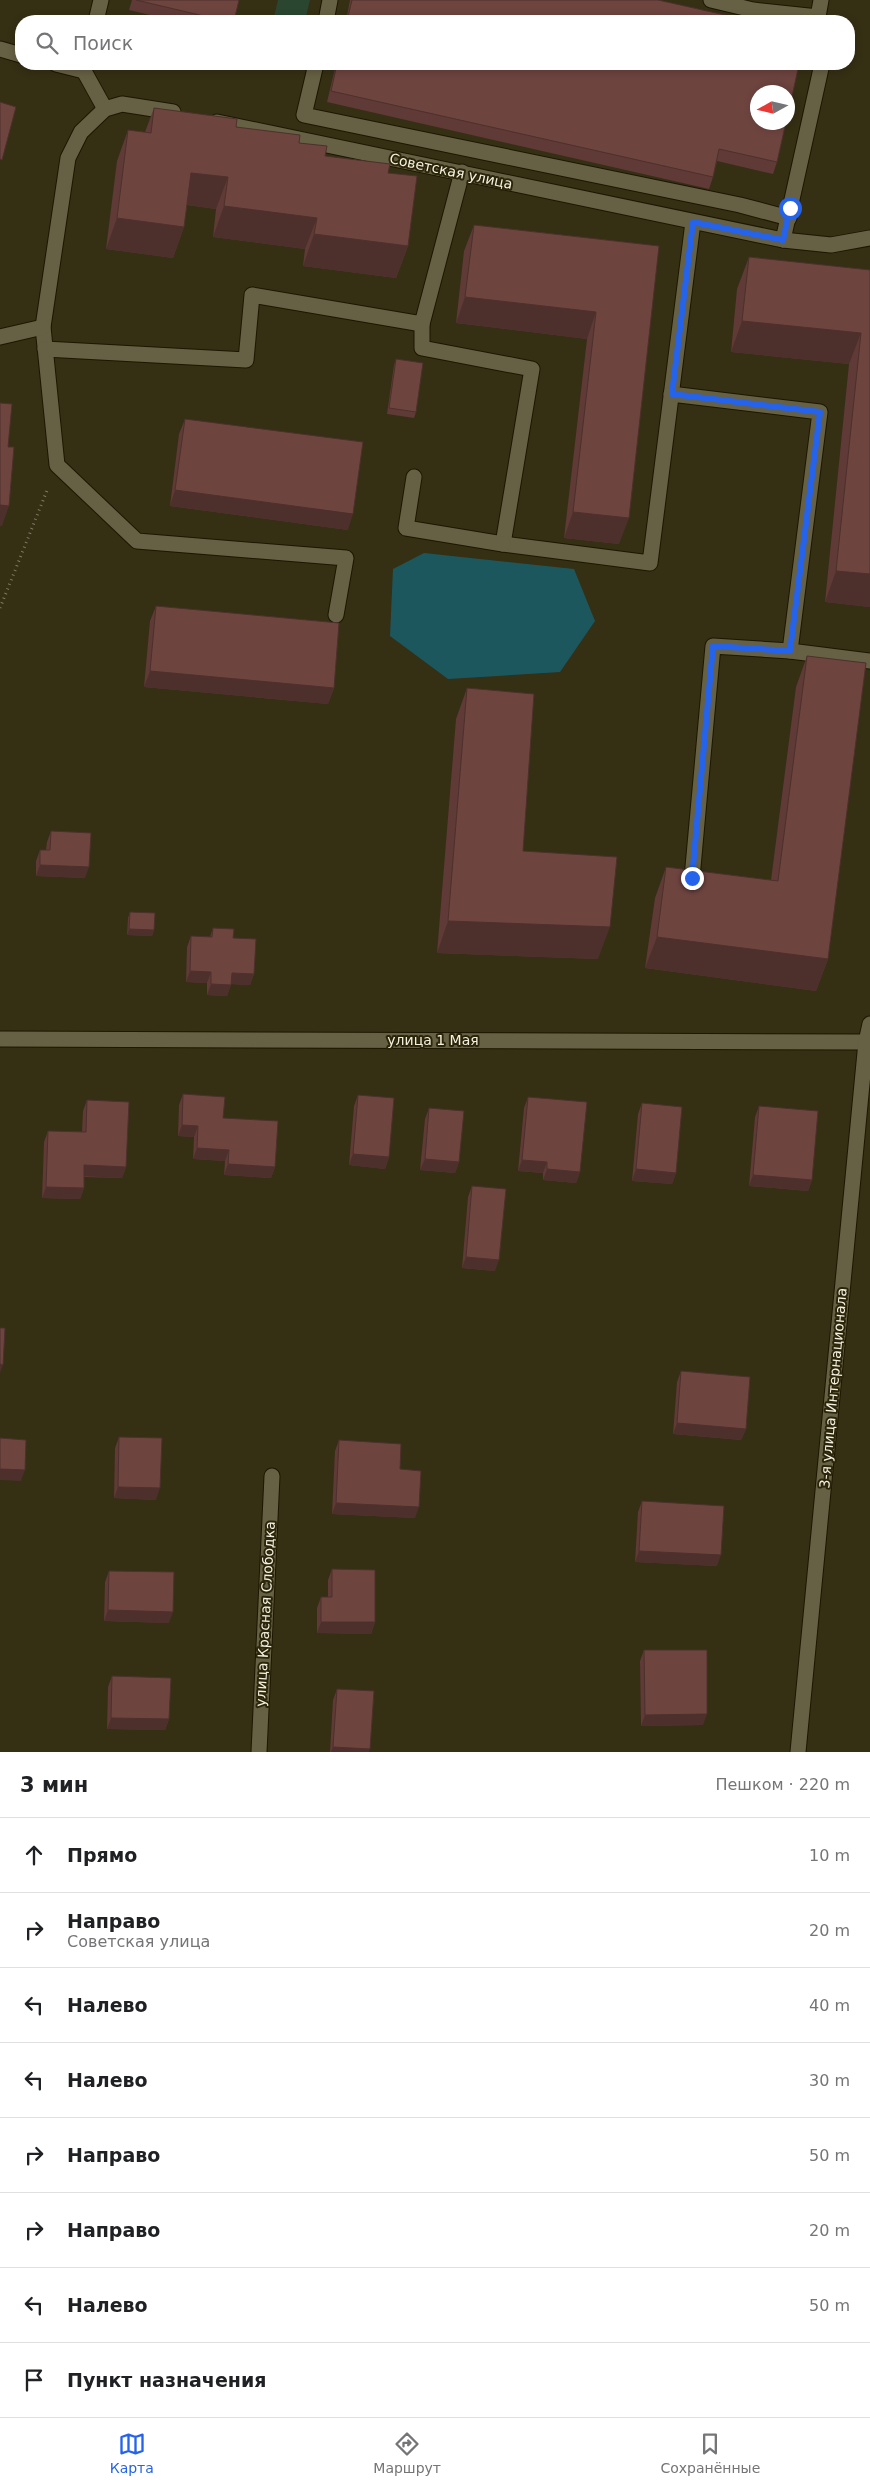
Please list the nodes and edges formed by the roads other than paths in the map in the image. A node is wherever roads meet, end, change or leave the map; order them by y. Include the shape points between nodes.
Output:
1 (101, 0) edge
2 (330, 0) edge
3 (711, 0) edge
4 (821, 0) edge
5 (97, 15) edge
6 (327, 15) edge
7 (790, 15) edge
8 (819, 15) edge
9 (0, 49) edge
10 (15, 53) edge
11 (86, 70) edge
12 (315, 70) edge
13 (821, 70) edge
14 (105, 110) junction
15 (185, 115) edge
16 (204, 119) edge
17 (462, 172) junction
18 (789, 218) junction
19 (693, 222) junction
20 (870, 238) edge
21 (783, 240) junction
22 (422, 324) junction
23 (43, 327) junction
24 (0, 337) edge
25 (45, 349) junction
26 (672, 394) junction
27 (414, 477) dead end
28 (503, 544) junction
29 (336, 615) dead end
30 (790, 651) junction
31 (870, 661) edge
32 (692, 878) edge
33 (870, 1024) edge
34 (0, 1039) edge
35 (866, 1042) junction
36 (272, 1476) dead end
37 (259, 1752) edge
38 (798, 1752) edge

1 - 5 street
2 - 6 street
3 - 7 street
4 - 8 street
9 - 10 street
11 - 14 street
12 - 18 street via 304,115 740,205
13 - 18 street
14 - 15 street via 122,104
14 - 23 street via 81,132 68,158
16 - 17 street, Советская улица
17 - 19 street, Советская улица
17 - 22 street
18 - 21 street
19 - 21 street, Советская улица
19 - 26 street
20 - 21 street, Советская улица via 831,245
22 - 25 street via 252,296 246,360
22 - 28 street via 422,348 532,369
23 - 24 street
23 - 25 street
25 - 29 street via 57,465 137,541 346,558
26 - 28 street via 650,563
26 - 30 street via 820,412
27 - 28 street via 406,528
30 - 31 street
30 - 32 street via 713,646
33 - 35 street, 3-я улица Интернационала
34 - 35 street, улица 1 Мая
35 - 38 street, 3-я улица Интернационала
36 - 37 street, улица Красная Слободка

